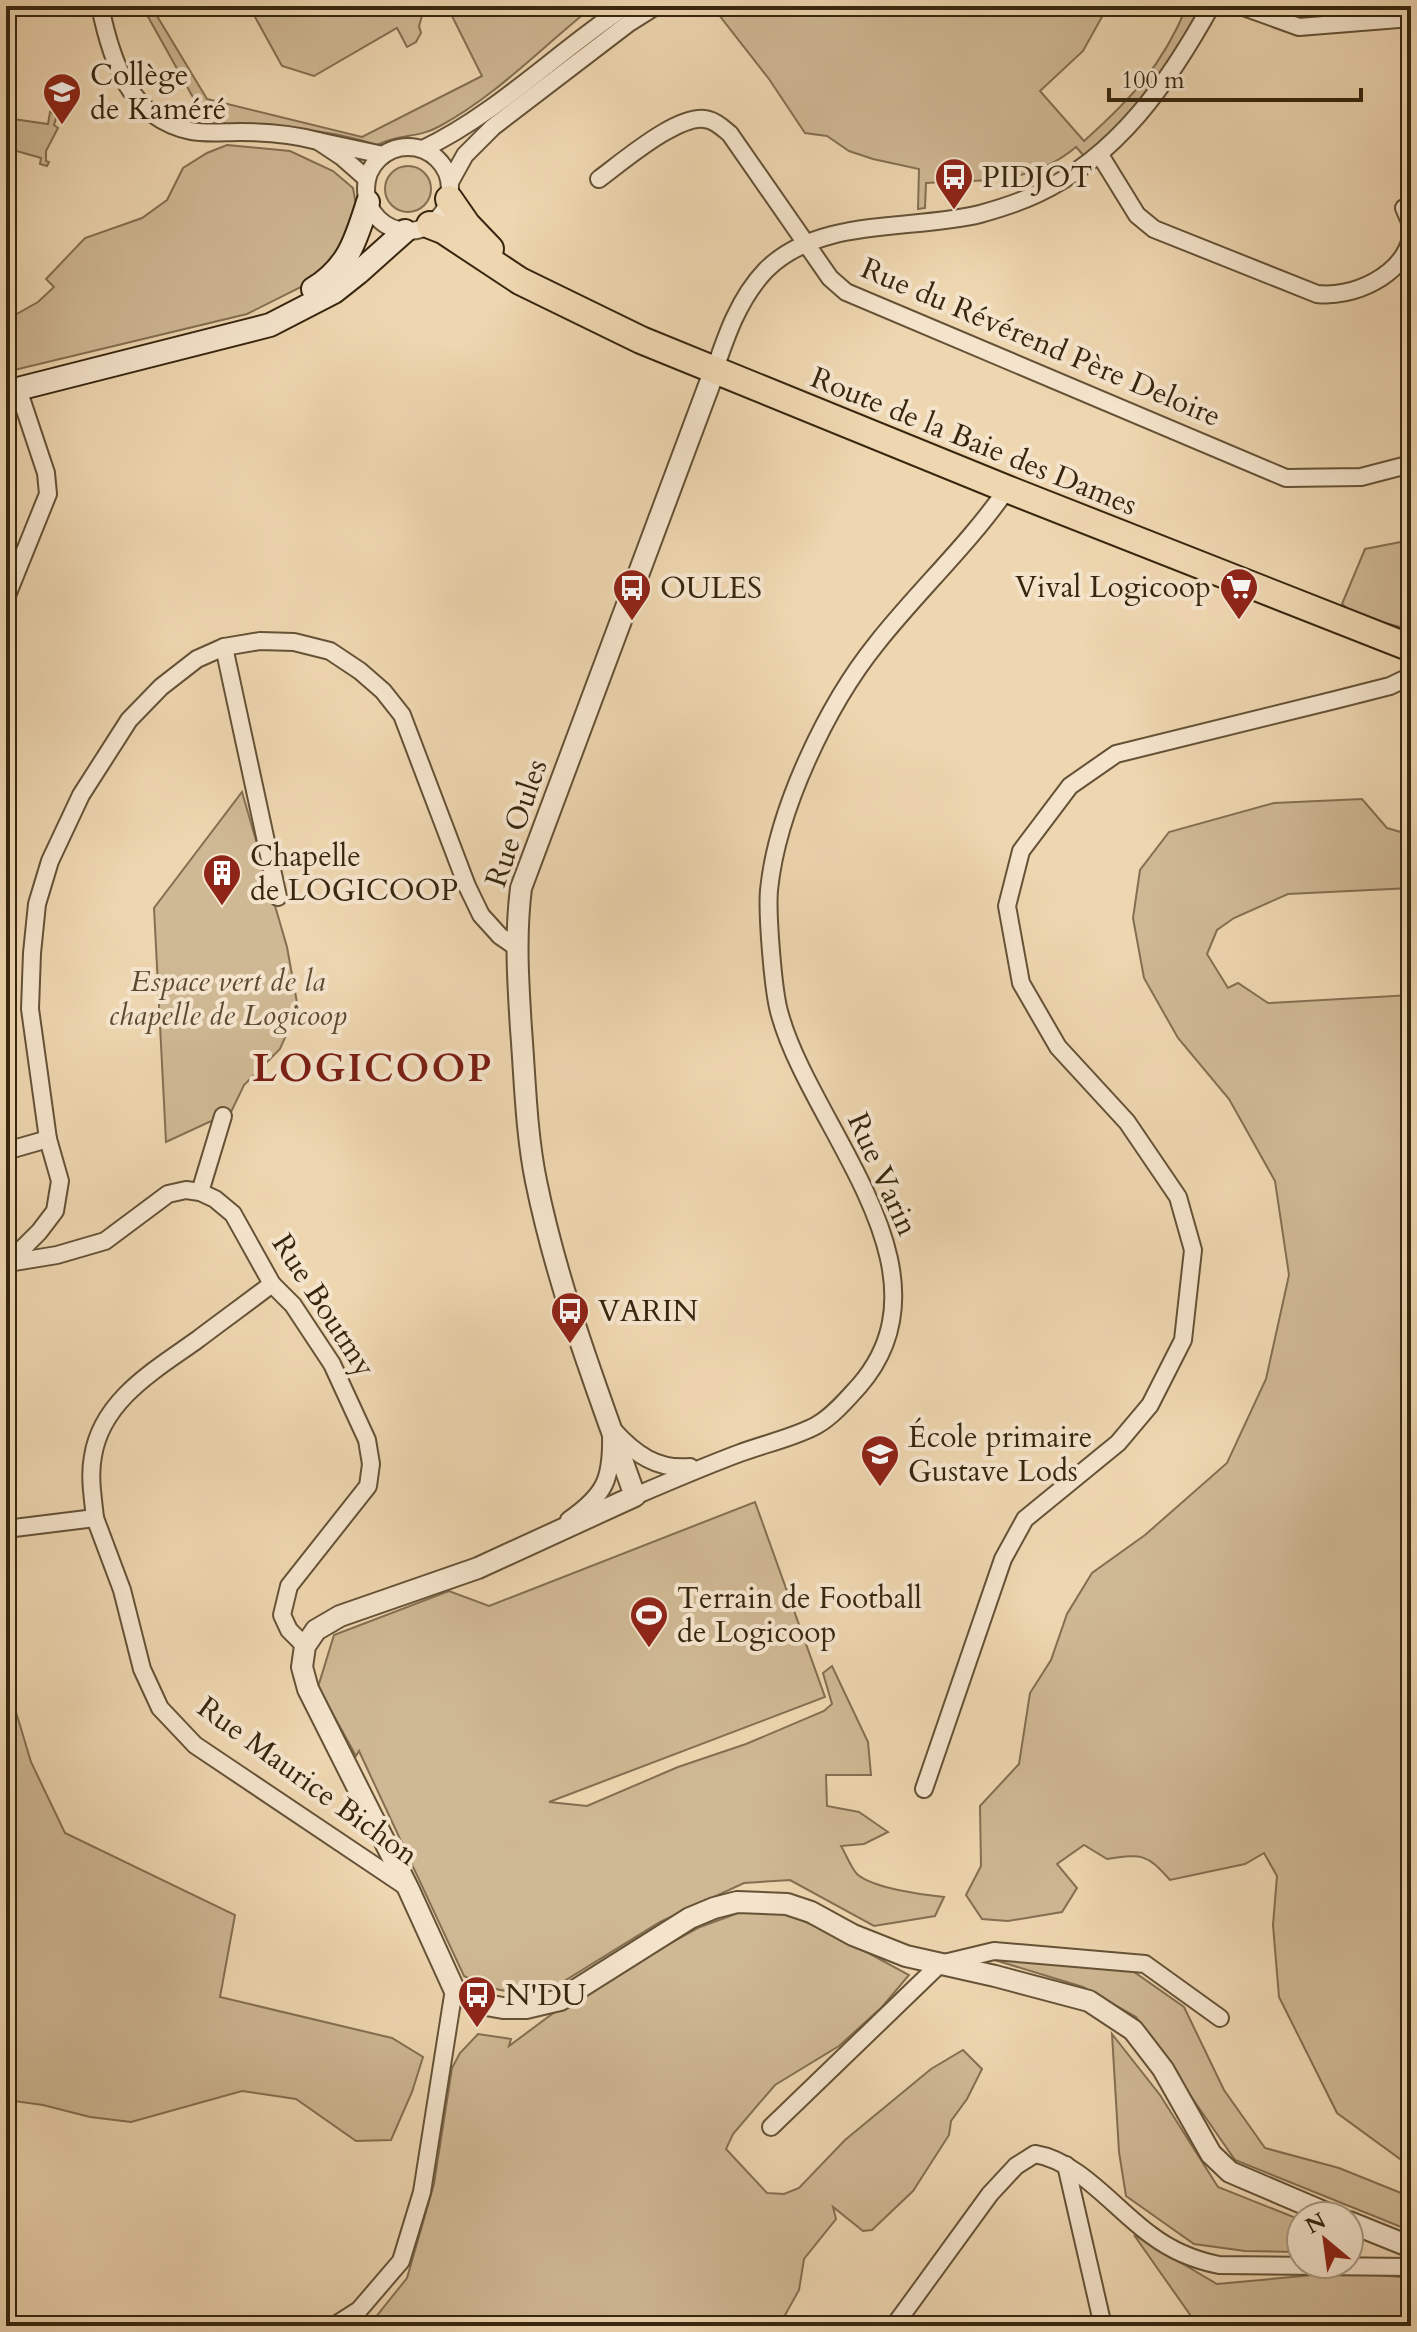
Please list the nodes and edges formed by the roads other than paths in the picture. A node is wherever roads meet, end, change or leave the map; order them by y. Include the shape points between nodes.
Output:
1 (100, 6) edge
2 (626, 6) edge
3 (656, 6) edge
4 (1211, 6) edge
5 (1241, 6) edge
6 (1411, 18) edge
7 (318, 141) junction
8 (423, 149) junction
9 (383, 155) junction
10 (1100, 155) junction
11 (367, 179) junction
12 (599, 179) dead end
13 (450, 190) junction
14 (368, 202) junction
15 (1404, 208) dead end
16 (1411, 224) edge
17 (418, 228) junction
18 (1411, 238) edge
19 (808, 244) junction
20 (520, 281) junction
21 (714, 372) junction
22 (10, 387) edge
23 (1411, 464) edge
24 (1007, 489) junction
25 (6, 598) edge
26 (224, 647) junction
27 (1411, 648) edge
28 (1411, 676) edge
29 (278, 897) dead end
30 (516, 947) junction
31 (223, 1116) dead end
32 (48, 1139) junction
33 (6, 1151) edge
34 (200, 1192) junction
35 (6, 1264) edge
36 (272, 1284) junction
37 (610, 1427) junction
38 (709, 1466) junction
39 (635, 1496) junction
40 (95, 1518) junction
41 (6, 1529) edge
42 (531, 1544) junction
43 (305, 1646) junction
44 (924, 1789) dead end
45 (408, 1888) junction
46 (940, 1964) junction
47 (454, 1989) junction
48 (1220, 2018) dead end
49 (771, 2127) dead end
50 (1066, 2165) junction
51 (1296, 2200) edge
52 (1365, 2228) edge
53 (1411, 2247) edge
54 (1411, 2267) edge
55 (334, 2326) edge
56 (894, 2326) edge
57 (1103, 2326) edge

1 - 7 street via 121,77 146,111 193,132 275,133
2 - 8 street via 473,122
3 - 13 street via 493,127 465,155
4 - 10 street via 1162,87
5 - 6 street via 1299,27
7 - 9 street
7 - 11 street
8 - 9 street via 402,147
8 - 13 street via 441,162
9 - 11 street
10 - 18 street via 1137,215 1154,229 1317,294 1360,290 1394,268
10 - 19 street via 1034,195 978,215 868,226
11 - 14 street
12 - 19 street, Rue du Révérend Père Deloire via 673,127 708,119 730,134
13 - 17 street via 445,209
13 - 20 main road, Route de la Baie des Dames via 467,225
14 - 17 street via 383,222
14 - 22 main road via 354,247 329,279 267,316
15 - 16 street
17 - 20 main road, Route de la Baie des Dames via 443,230
17 - 22 main road via 334,292 270,325
19 - 21 street via 767,270 744,299
19 - 23 street, Rue du Révérend Père Deloire via 846,292 1286,478 1361,477
20 - 21 main road, Route de la Baie des Dames
21 - 24 main road, Route de la Baie des Dames
21 - 30 street, Rue Oules via 521,888
22 - 25 street via 46,473 48,494
24 - 27 main road, Route de la Baie des Dames
24 - 38 street, Rue Varin via 875,645 840,698 803,770 778,843 769,892 779,1014 886,1242 893,1322 867,1377 818,1424
26 - 29 street
26 - 30 street via 294,642 330,651 383,691 402,715 481,915
26 - 32 street via 197,659 129,720 81,795 50,861 37,904 30,1009
28 - 44 street via 1349,697 1116,754 1070,786 1021,851 1007,906 1021,983 1058,1047 1127,1122 1178,1197 1193,1250 1183,1340 1150,1405 1118,1443 1025,1519 1003,1559
30 - 37 street, Rue Oules via 535,1178 569,1311
31 - 34 street
32 - 33 street
32 - 35 street via 60,1181 55,1211
34 - 35 street via 168,1194 105,1241
34 - 36 street, Rue Boutmy via 233,1214
36 - 40 street, Rue Maurice Bichon via 139,1380 118,1404 103,1425 93,1455
36 - 43 street, Rue Boutmy via 332,1364 367,1440 371,1464 368,1486 289,1586 282,1615
37 - 38 street via 631,1450 670,1469
37 - 39 street, Rue Oules
37 - 42 street via 610,1475 597,1497
38 - 39 street, Rue Varin
39 - 42 street, Rue Varin
40 - 41 street
40 - 45 street, Rue Maurice Bichon via 122,1590 142,1669 160,1708 195,1745
42 - 43 street, Rue Varin via 340,1616 316,1630
43 - 45 street via 302,1667 308,1689
45 - 47 street, Rue Maurice Bichon
46 - 47 street via 906,1956 787,1904 737,1902 690,1918 560,2000 499,2009 475,2003
46 - 48 street via 994,1951 1145,1964
46 - 49 street
46 - 51 street via 1089,2001 1112,2015 1133,2030 1163,2069 1211,2154 1230,2172
47 - 55 street via 422,2192 401,2261 359,2310
50 - 54 street via 1150,2235 1199,2261
50 - 56 street via 1035,2154 1016,2166
50 - 57 street
52 - 53 street

